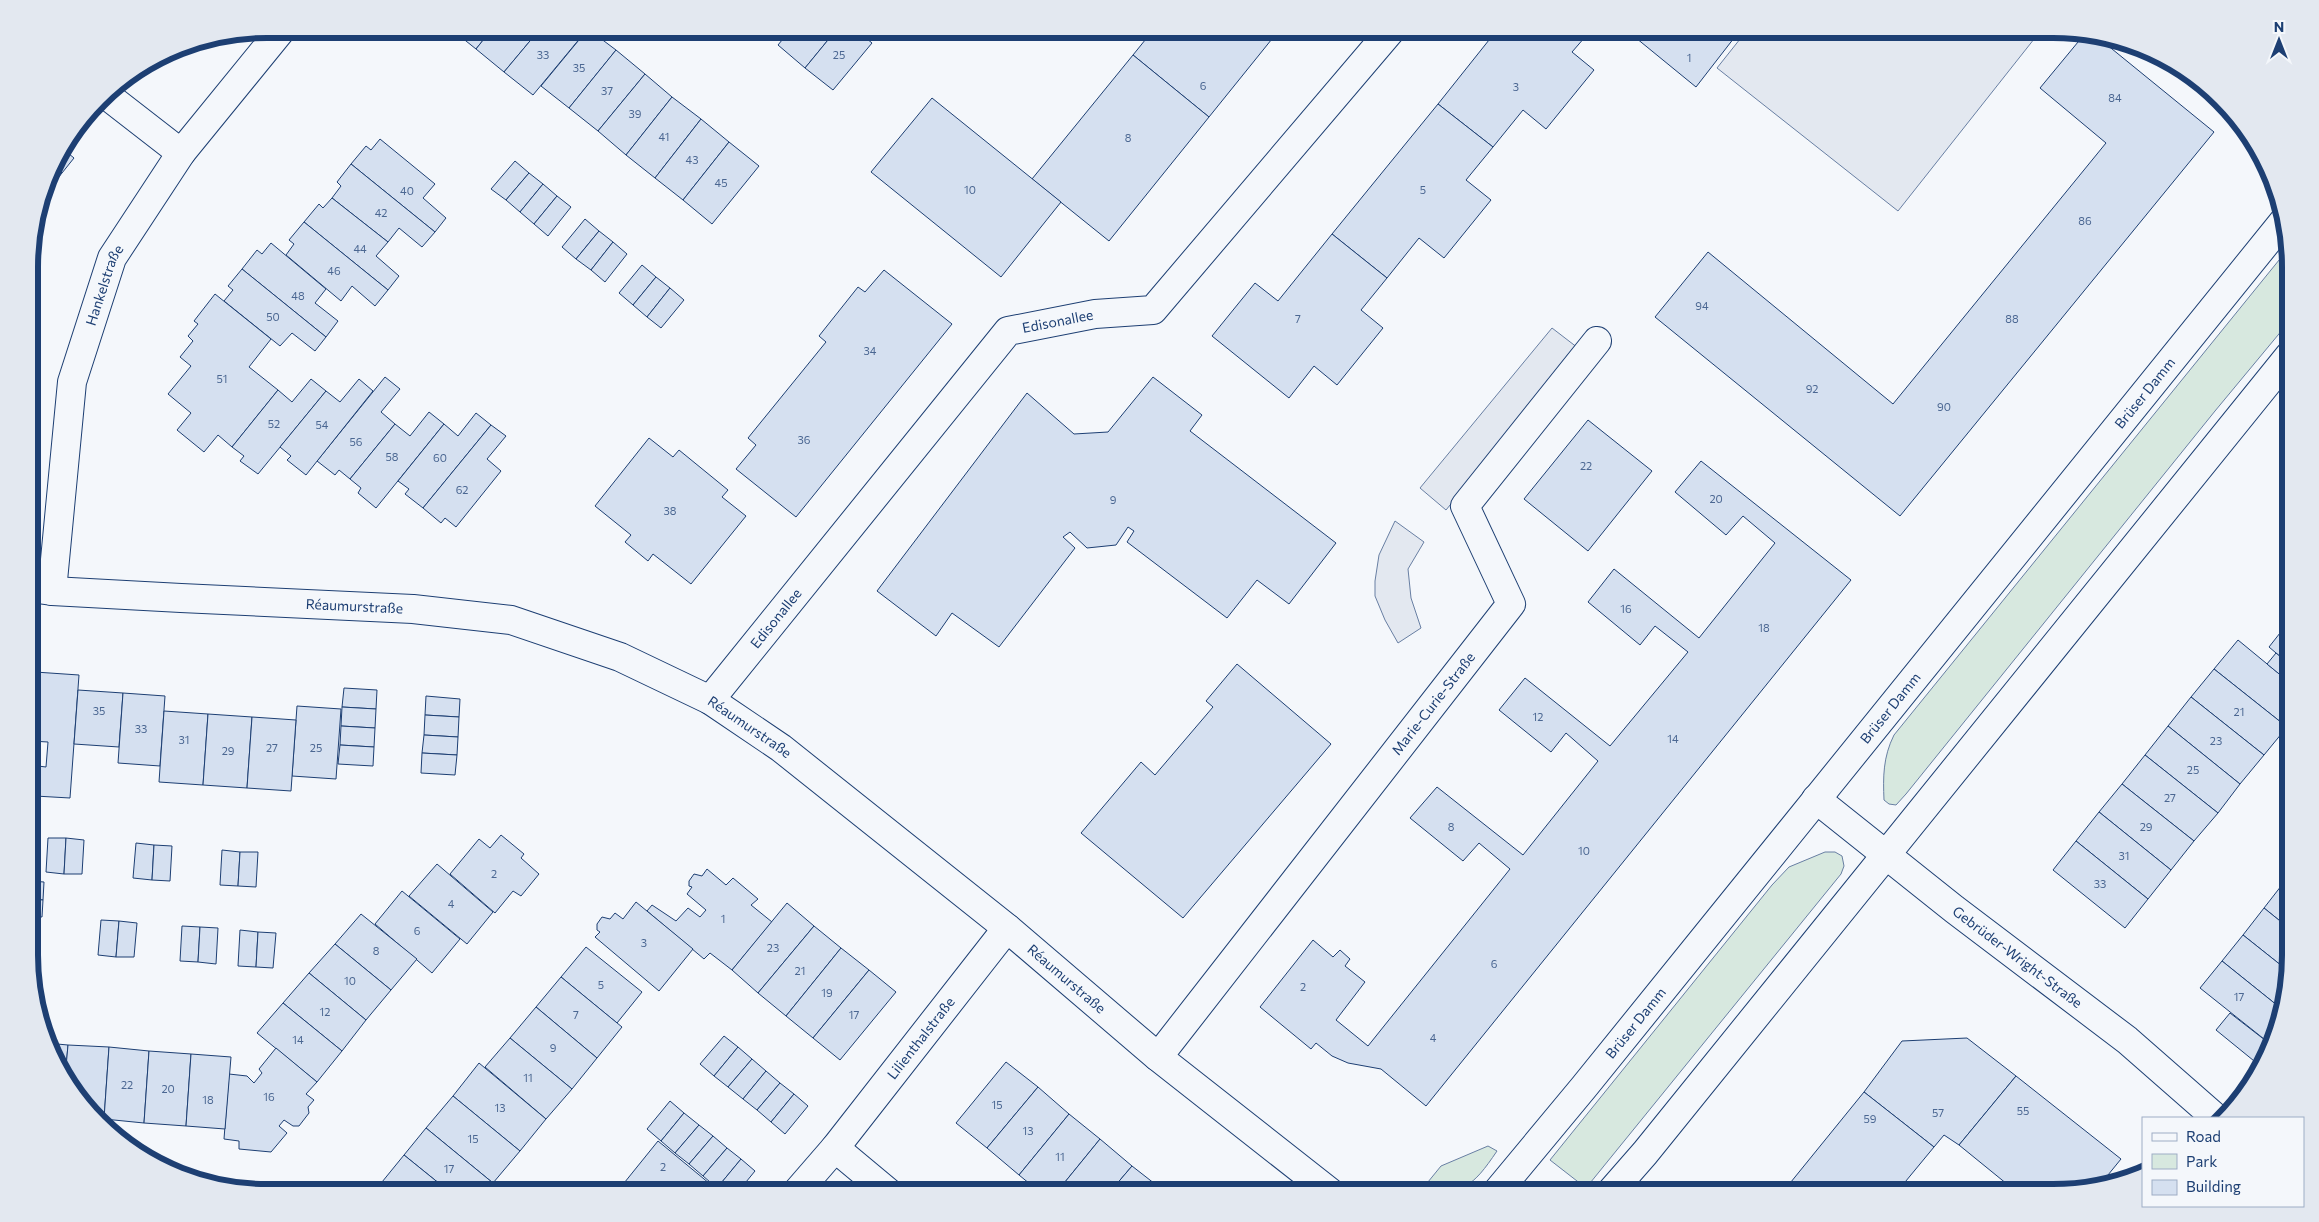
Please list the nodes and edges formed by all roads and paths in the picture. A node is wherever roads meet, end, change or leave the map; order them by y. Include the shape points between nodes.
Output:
1 (275, 38) edge
2 (1384, 38) edge
3 (111, 99) edge
4 (180, 153) junction
5 (2278, 228) edge
6 (1597, 341) dead end
7 (2282, 365) edge
8 (41, 590) edge
9 (710, 700) junction
10 (1816, 799) junction
11 (1886, 855) junction
12 (1007, 928) junction
13 (1158, 1057) junction
14 (2214, 1117) edge
15 (835, 1148) junction
16 (804, 1184) edge
17 (878, 1184) edge
18 (1320, 1184) edge
19 (1503, 1184) edge
20 (1617, 1184) edge

1 - 4 street, Hankelstraße
2 - 9 street, Edisonallee via 1153,310 1095,314 1008,331
3 - 4 street
4 - 8 street, Hankelstraße via 112,258 72,382
5 - 10 street, Brüser Damm
6 - 13 street, Marie-Curie-Straße via 1465,506 1511,604
7 - 11 street
8 - 9 street, Réaumurstraße via 413,609 511,620 620,657
9 - 12 street, Réaumurstraße via 781,748
10 - 11 street, Gebrüder-Wright-Straße
10 - 19 street, Brüser Damm
11 - 14 street, Gebrüder-Wright-Straße via 2127,1040
11 - 20 street
12 - 13 street, Réaumurstraße
12 - 15 street, Lilienthalstraße
13 - 18 street, Réaumurstraße
15 - 16 street, Lilienthalstraße
15 - 17 street

